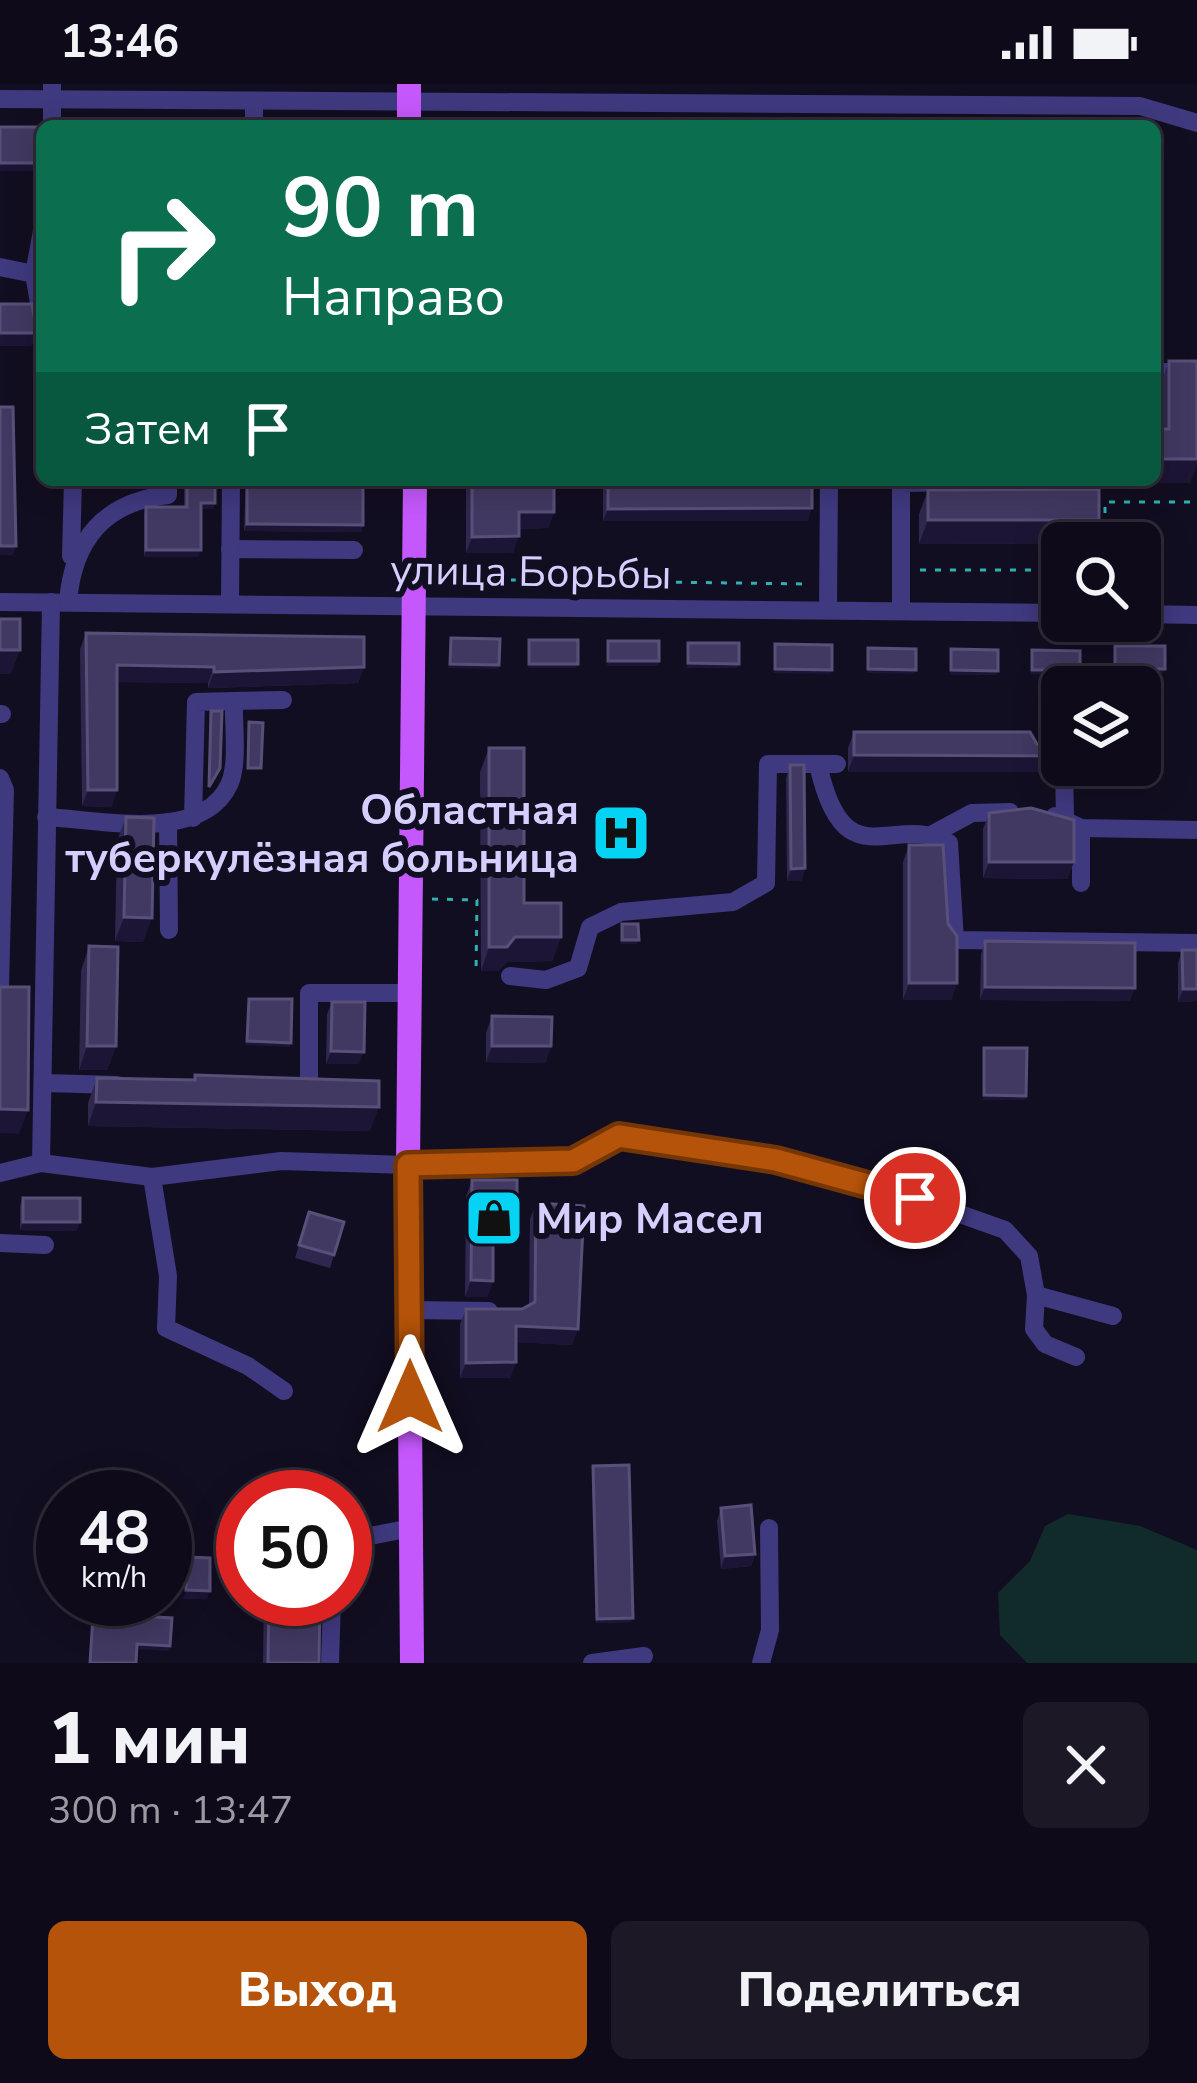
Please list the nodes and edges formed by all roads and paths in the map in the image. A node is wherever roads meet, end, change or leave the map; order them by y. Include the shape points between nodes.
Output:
1 (52, 92) edge
2 (357, 93) edge
3 (507, 93) edge
4 (883, 94) edge
5 (578, 96) edge
6 (0, 99) edge
7 (254, 101) junction
8 (410, 104) edge
9 (254, 120) edge
10 (1197, 124) edge
11 (36, 264) edge
12 (0, 267) edge
13 (34, 274) junction
14 (36, 285) edge
15 (1161, 372) edge
16 (1197, 372) edge
17 (74, 486) edge
18 (168, 486) edge
19 (231, 486) edge
20 (415, 486) edge
21 (829, 486) edge
22 (901, 486) edge
23 (1197, 502) edge
24 (1105, 522) edge
25 (230, 549) junction
26 (354, 550) dead end
27 (71, 566) junction
28 (901, 570) junction
29 (1041, 570) edge
30 (416, 579) junction
31 (828, 584) junction
32 (0, 602) edge
33 (59, 602) junction
34 (230, 603) junction
35 (417, 606) junction
36 (828, 610) junction
37 (901, 611) junction
38 (1041, 613) edge
39 (1161, 614) edge
40 (1197, 615) edge
41 (283, 700) dead end
42 (233, 701) junction
43 (0, 778) edge
44 (1066, 786) edge
45 (46, 817) junction
46 (193, 818) junction
47 (169, 822) junction
48 (1073, 823) junction
49 (1197, 830) edge
50 (933, 834) junction
51 (1081, 883) dead end
52 (4, 891) junction
53 (44, 891) junction
54 (412, 899) junction
55 (169, 930) dead end
56 (1197, 943) edge
57 (476, 973) dead end
58 (510, 976) dead end
59 (0, 987) edge
60 (410, 993) junction
61 (44, 1084) junction
62 (132, 1085) edge
63 (265, 1087) edge
64 (40, 1163) junction
65 (408, 1165) junction
66 (0, 1173) edge
67 (152, 1178) junction
68 (0, 1243) edge
69 (45, 1245) dead end
70 (1036, 1295) junction
71 (410, 1310) junction
72 (518, 1311) edge
73 (1113, 1316) dead end
74 (1076, 1357) dead end
75 (284, 1391) dead end
76 (411, 1528) junction
77 (769, 1528) dead end
78 (372, 1536) edge
79 (332, 1626) edge
80 (644, 1656) dead end
81 (331, 1663) edge
82 (412, 1663) edge
83 (592, 1663) edge
84 (761, 1663) edge

1 - 6 street
1 - 7 street
2 - 7 street
2 - 8 street
3 - 5 street
3 - 8 street
4 - 5 street
4 - 10 street via 1140,106
7 - 9 street
11 - 13 street
12 - 13 street
13 - 14 street
15 - 16 street
17 - 27 street
18 - 27 street via 168,495 112,511 85,536
19 - 25 street
20 - 30 main road
21 - 31 street
22 - 28 street
23 - 24 path via 1105,502
25 - 26 street
25 - 34 street
27 - 33 street
28 - 29 path
28 - 37 street
30 - 31 path
30 - 35 main road
31 - 36 street
32 - 33 street, улица Борьбы
33 - 34 street, улица Борьбы
33 - 45 street
34 - 35 street, улица Борьбы
35 - 36 street, улица Борьбы
35 - 54 main road
36 - 37 street, улица Борьбы
37 - 38 street, улица Борьбы
39 - 40 street
41 - 42 street
42 - 46 street via 231,782
42 - 46 street via 196,702
43 - 52 street
44 - 48 street
45 - 47 street
45 - 53 street
46 - 47 street
47 - 55 street
48 - 49 street
48 - 50 street via 1025,811 972,813
48 - 51 street
50 - 56 street via 954,850 955,940
50 - 58 street via 860,836 824,794 827,764 768,764 766,884 733,902 621,912 590,927 578,968 546,980
52 - 53 street
52 - 59 street
53 - 61 street
54 - 57 path via 477,900
54 - 60 main road
60 - 63 street via 310,993 309,1087
60 - 65 main road
61 - 62 street
61 - 64 street
64 - 66 street
64 - 67 street
65 - 67 street via 281,1161
65 - 70 street via 573,1161 619,1136 776,1160 870,1182 1005,1230 1029,1256
65 - 71 main road
67 - 75 street via 168,1276 166,1328
68 - 69 street
70 - 73 street
70 - 74 street via 1034,1329 1045,1344
71 - 72 street
71 - 76 main road
76 - 78 street
76 - 82 main road
77 - 84 street via 770,1630
79 - 81 street
80 - 83 street

